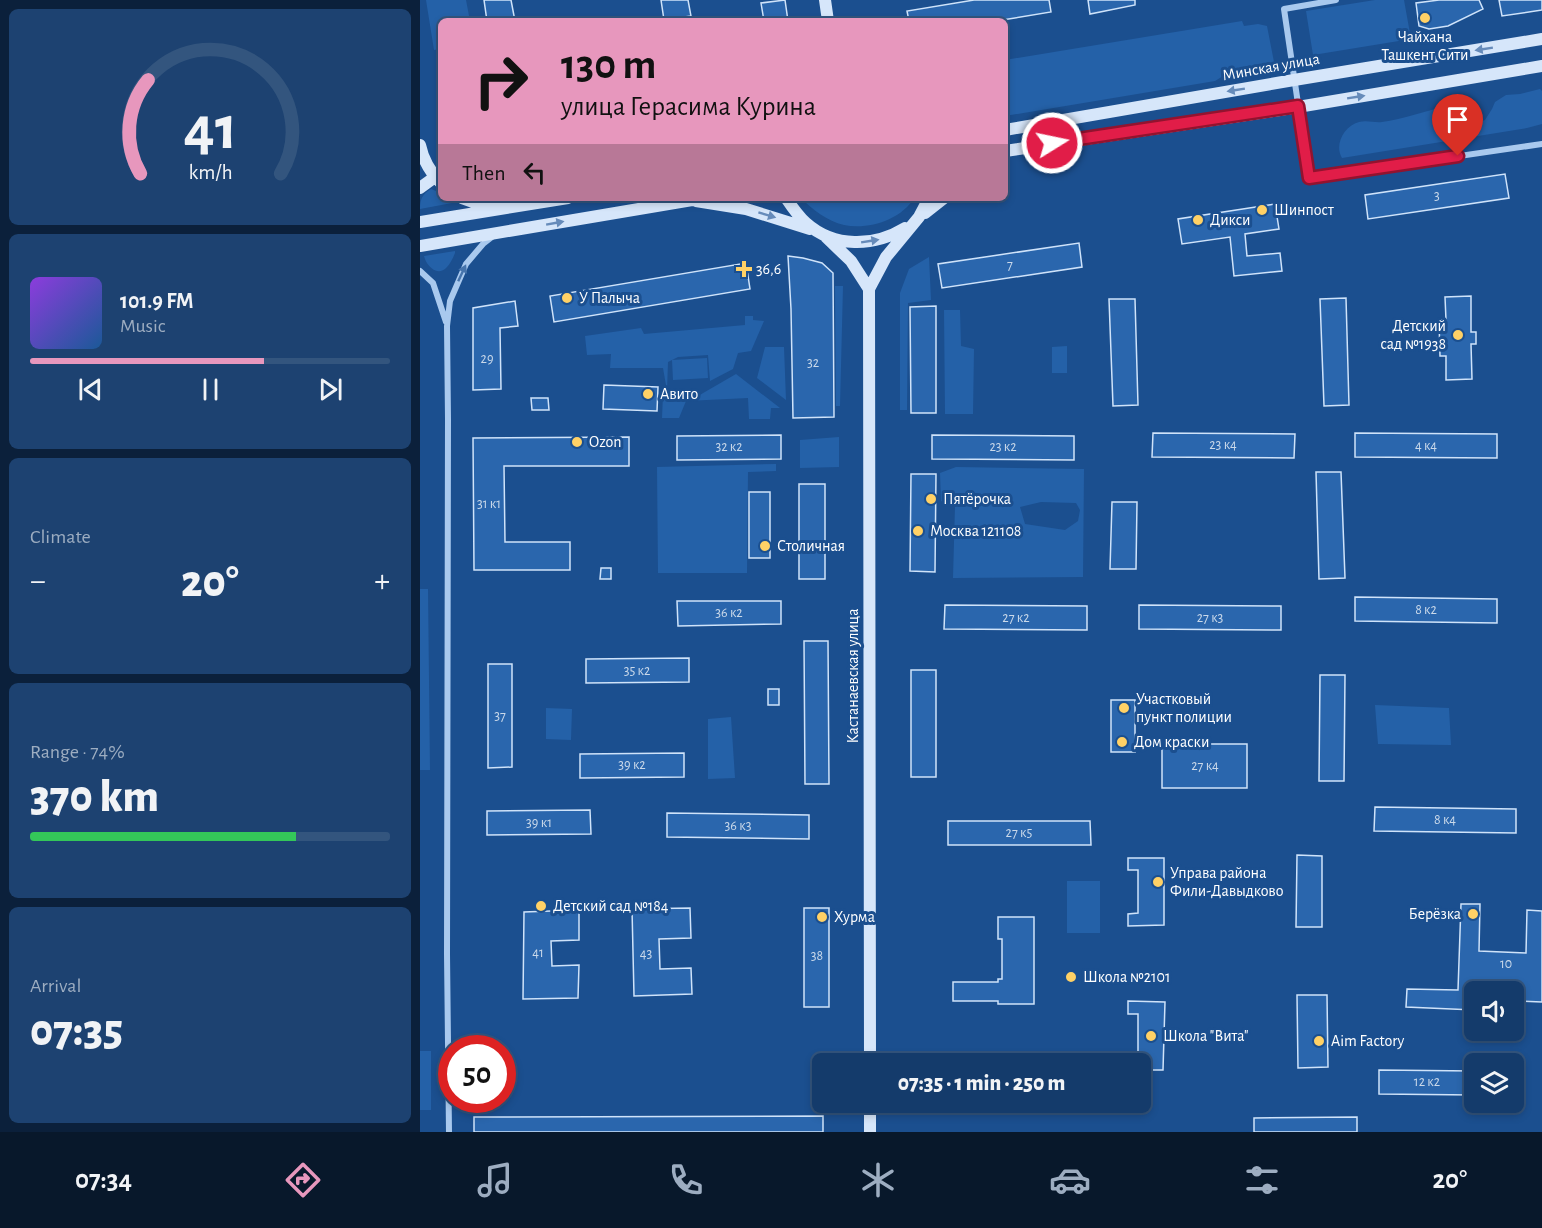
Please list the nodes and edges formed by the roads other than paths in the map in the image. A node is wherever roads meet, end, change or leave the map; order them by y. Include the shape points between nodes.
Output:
1 (825, 0) edge
2 (1336, 0) edge
3 (828, 18) edge
4 (1542, 39) edge
5 (1542, 66) edge
6 (1294, 80) junction
7 (1298, 106) junction
8 (1008, 129) edge
9 (1542, 144) edge
10 (420, 145) edge
11 (1008, 151) edge
12 (438, 180) edge
13 (420, 188) edge
14 (470, 201) edge
15 (550, 201) edge
16 (683, 201) edge
17 (695, 201) edge
18 (788, 201) edge
19 (927, 201) edge
20 (940, 201) edge
21 (508, 208) junction
22 (916, 220) junction
23 (420, 222) edge
24 (498, 233) junction
25 (820, 233) junction
26 (420, 246) edge
27 (420, 271) edge
28 (869, 289) junction
29 (447, 326) junction
30 (870, 1053) edge
31 (870, 1113) edge
32 (449, 1132) edge
33 (870, 1132) edge

1 - 3 main road
2 - 6 street via 1284,9
4 -> 6 main road, Минская улица
7 -> 5 main road
6 - 7 street
6 -> 8 main road, Минская улица
7 - 9 street via 1309,178
7 - 11 main road
10 - 12 main road via 422,158
12 - 13 main road
14 - 21 main road
15 - 21 main road
24 -> 16 main road
17 -> 25 main road via 746,209
18 - 25 main road via 798,216
19 - 22 main road, Кастанаевская улица
20 - 22 main road
21 - 23 main road
25 -> 22 main road via 846,242 872,242 899,232
22 - 28 main road, Кастанаевская улица via 886,257
24 - 26 main road
29 -> 24 street via 450,301 466,264
25 - 28 main road via 851,261
27 - 29 street via 433,283
28 - 30 main road, Кастанаевская улица
29 - 32 street
31 - 33 main road

